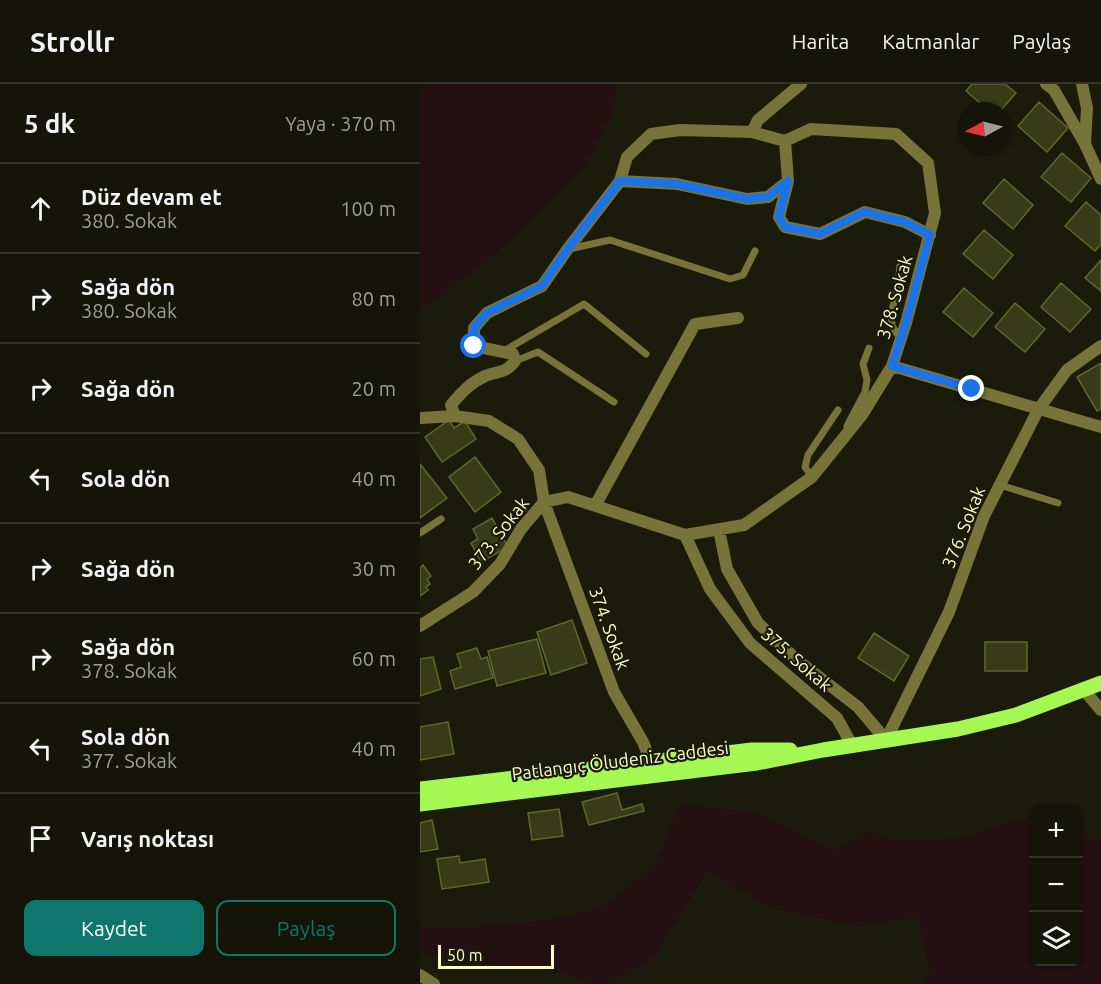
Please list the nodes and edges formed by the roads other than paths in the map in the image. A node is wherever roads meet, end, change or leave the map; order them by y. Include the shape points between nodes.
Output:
1 (801, 84) edge
2 (1046, 84) edge
3 (1082, 84) edge
4 (752, 132) junction
5 (784, 141) junction
6 (1085, 144) junction
7 (1101, 178) edge
8 (620, 181) junction
9 (788, 181) junction
10 (930, 235) junction
11 (567, 250) junction
12 (755, 250) dead end
13 (900, 266) dead end
14 (738, 318) dead end
15 (901, 339) junction
16 (1101, 346) edge
17 (869, 348) dead end
18 (502, 352) junction
19 (646, 354) dead end
20 (515, 361) junction
21 (892, 366) junction
22 (614, 402) dead end
23 (838, 410) dead end
24 (1038, 410) junction
25 (455, 416) junction
26 (420, 418) edge
27 (1101, 427) edge
28 (835, 449) junction
29 (812, 477) junction
30 (1000, 485) junction
31 (544, 502) junction
32 (1058, 503) dead end
33 (596, 504) junction
34 (441, 519) dead end
35 (718, 530) junction
36 (420, 532) edge
37 (685, 535) junction
38 (420, 626) edge
39 (1101, 682) edge
40 (1084, 690) junction
41 (858, 707) junction
42 (1101, 710) edge
43 (837, 718) junction
44 (886, 740) junction
45 (852, 745) junction
46 (823, 750) junction
47 (651, 762) junction
48 (420, 789) edge
49 (420, 804) edge
50 (420, 975) edge
51 (434, 984) edge

1 - 4 street via 758,120
2 - 6 street via 1054,90
3 - 6 street via 1087,108
4 - 5 street
4 - 8 street via 680,130 651,134 627,157
5 - 9 street
5 - 10 street, 378. Sokak via 811,129 896,134 928,163 935,213
6 - 7 street
8 - 9 street via 677,184 747,199 768,197
8 - 11 street
9 - 10 street via 779,217 785,227 820,234 864,212 905,222
10 - 15 street, 378. Sokak
11 - 12 lane via 610,240 730,279 743,275
11 - 18 street via 542,286 487,313 474,328 474,346
13 - 15 lane via 891,314 892,326
14 - 33 street via 695,324
15 - 21 street, 378. Sokak
16 - 24 street, 376. Sokak via 1067,370
17 - 28 lane via 862,364 867,380 865,392
18 - 19 lane via 584,304
18 - 20 street via 513,354
20 - 22 lane via 538,352
20 - 25 street via 508,371 486,375 464,389 451,405
21 - 24 street
21 - 28 street, 378. Sokak via 862,415
23 - 29 lane via 808,455 805,467
24 - 27 street
24 - 30 street, 376. Sokak
25 - 26 street, 374. Sokak
25 - 31 street, 374. Sokak via 489,421 518,439 539,470
28 - 29 street, 378. Sokak
29 - 35 street, 378. Sokak via 744,525
30 - 32 lane
30 - 44 street, 376. Sokak via 984,516 949,612
31 - 33 street, 378. Sokak via 568,497
31 - 38 street, 373. Sokak via 521,529 500,564 473,592
31 - 47 street, 374. Sokak via 614,692
33 - 37 street, 378. Sokak
34 - 36 lane
35 - 37 street, 378. Sokak
35 - 41 street via 727,569 758,623 797,660
37 - 43 street, 375. Sokak via 710,589 750,643
39 - 40 main road, Patlangıç Öludeniz Caddesi
40 - 42 street
40 - 44 main road, Patlangıç Öludeniz Caddesi via 1016,715
41 - 43 street
41 - 44 street
43 - 45 street, 375. Sokak
44 - 45 main road, Patlangıç Öludeniz Caddesi
45 - 46 main road, Patlangıç Öludeniz Caddesi
46 - 47 main road, Patlangıç Öludeniz Caddesi via 752,750
46 - 49 main road, Patlangıç Öludeniz Caddesi via 756,764
47 - 48 main road, Patlangıç Öludeniz Caddesi
50 - 51 street

